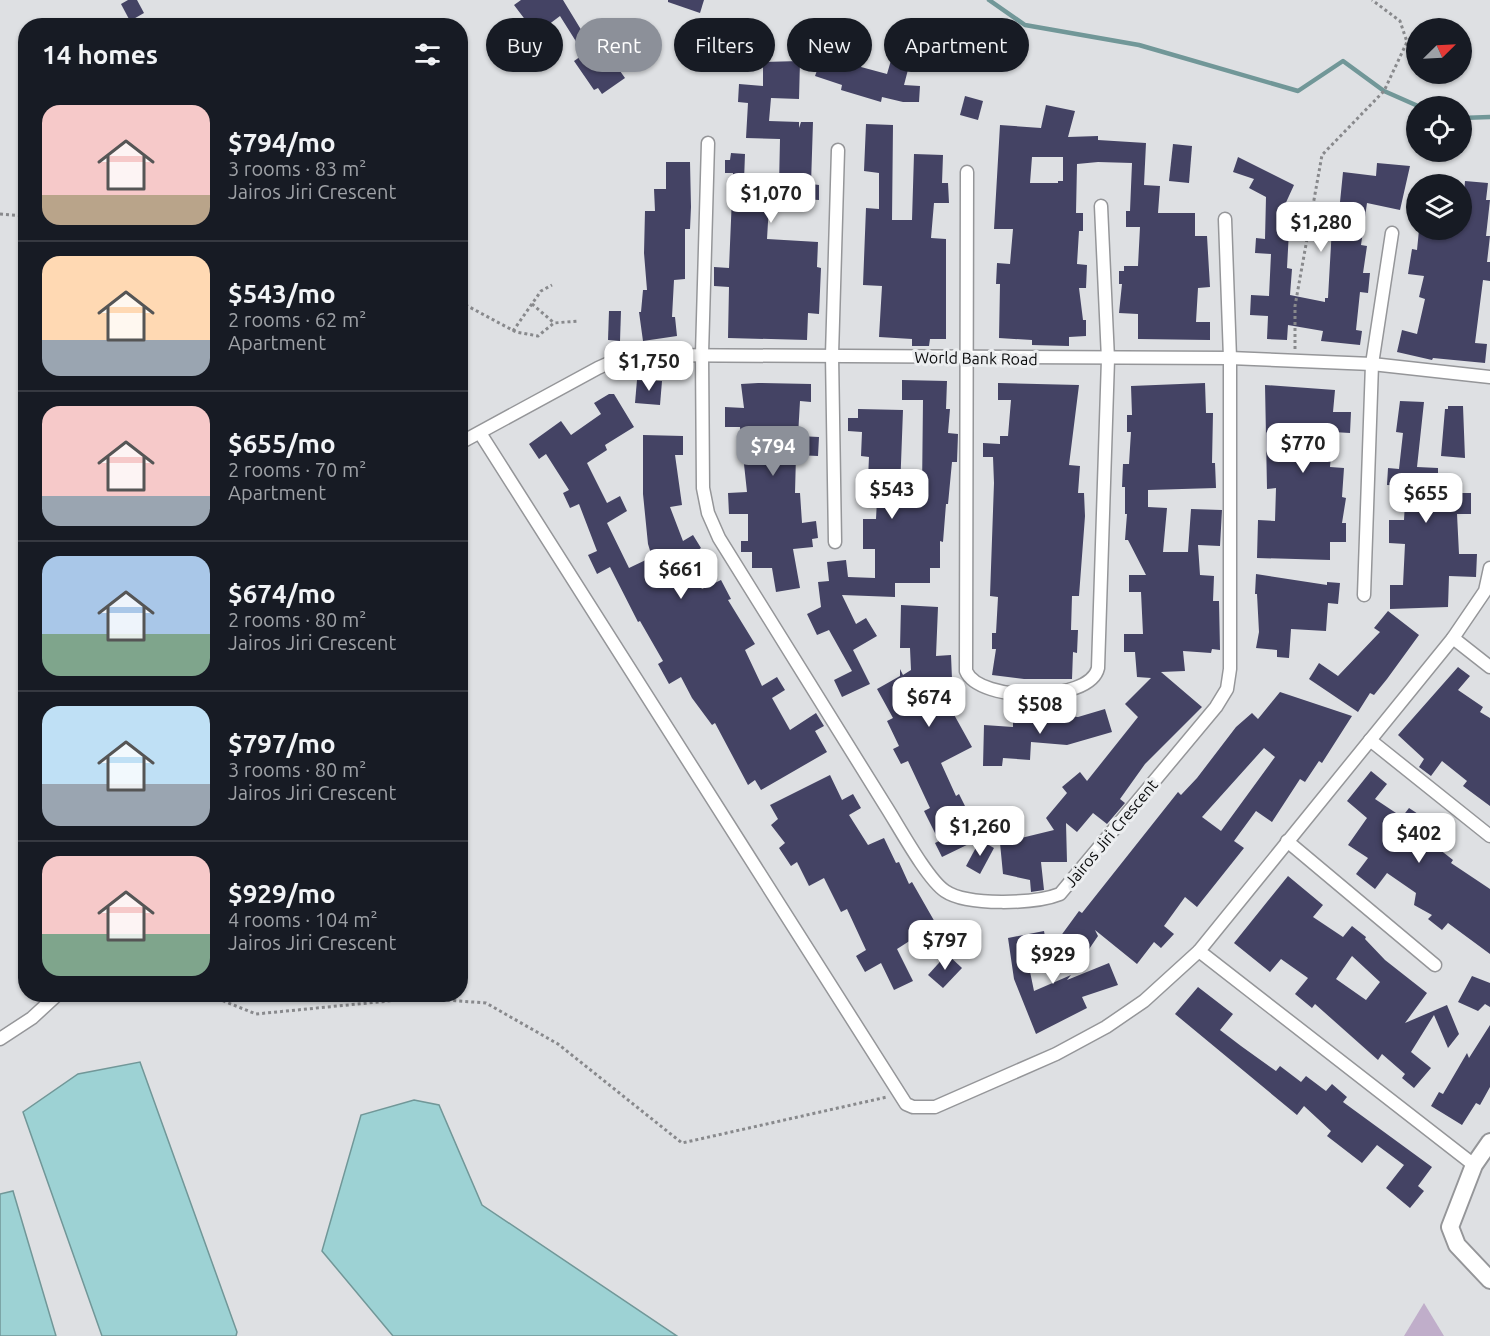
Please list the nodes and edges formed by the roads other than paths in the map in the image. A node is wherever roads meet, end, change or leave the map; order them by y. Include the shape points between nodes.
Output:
1 (708, 143) dead end
2 (838, 150) dead end
3 (967, 172) dead end
4 (1101, 206) dead end
5 (1225, 219) dead end
6 (1392, 232) dead end
7 (702, 354) junction
8 (831, 355) junction
9 (969, 358) junction
10 (1230, 358) junction
11 (1108, 359) junction
12 (1372, 363) junction
13 (1490, 377) edge
14 (480, 433) junction
15 (468, 439) edge
16 (835, 542) dead end
17 (1490, 568) edge
18 (1364, 595) dead end
19 (1453, 638) junction
20 (1490, 668) edge
21 (1370, 740) junction
22 (1490, 836) edge
23 (1287, 841) junction
24 (1199, 951) junction
25 (1435, 965) dead end
26 (49, 1002) edge
27 (0, 1039) edge
28 (1490, 1142) edge
29 (1474, 1165) junction
30 (1490, 1280) edge

1 - 7 street, Jairos Jiri Crescent
2 - 8 street
3 - 9 street
4 - 11 street
5 - 10 street, Jairos Jiri Crescent
6 - 12 street
7 - 8 street, World Bank Road
7 - 10 street, Jairos Jiri Crescent via 704,488 708,513 719,538 942,889 956,898 1025,902 1060,894 1216,707 1227,688
7 - 14 street, World Bank Road via 618,359
8 - 9 street, World Bank Road
8 - 16 street
9 - 11 street, World Bank Road
9 - 11 street via 966,671 973,682 1022,695 1062,693 1096,674
10 - 11 street, World Bank Road
10 - 12 street, World Bank Road
12 - 13 street, World Bank Road
12 - 18 street
14 - 15 street, World Bank Road
14 - 24 street via 898,1094 913,1107 936,1107 1056,1054 1106,1027 1144,1001
17 - 19 street via 1485,591
19 - 20 street
19 - 21 street
21 - 22 street
21 - 23 street
23 - 24 street
23 - 25 street
24 - 29 street
26 - 27 street
28 - 29 street
29 - 30 street via 1450,1227 1457,1245

